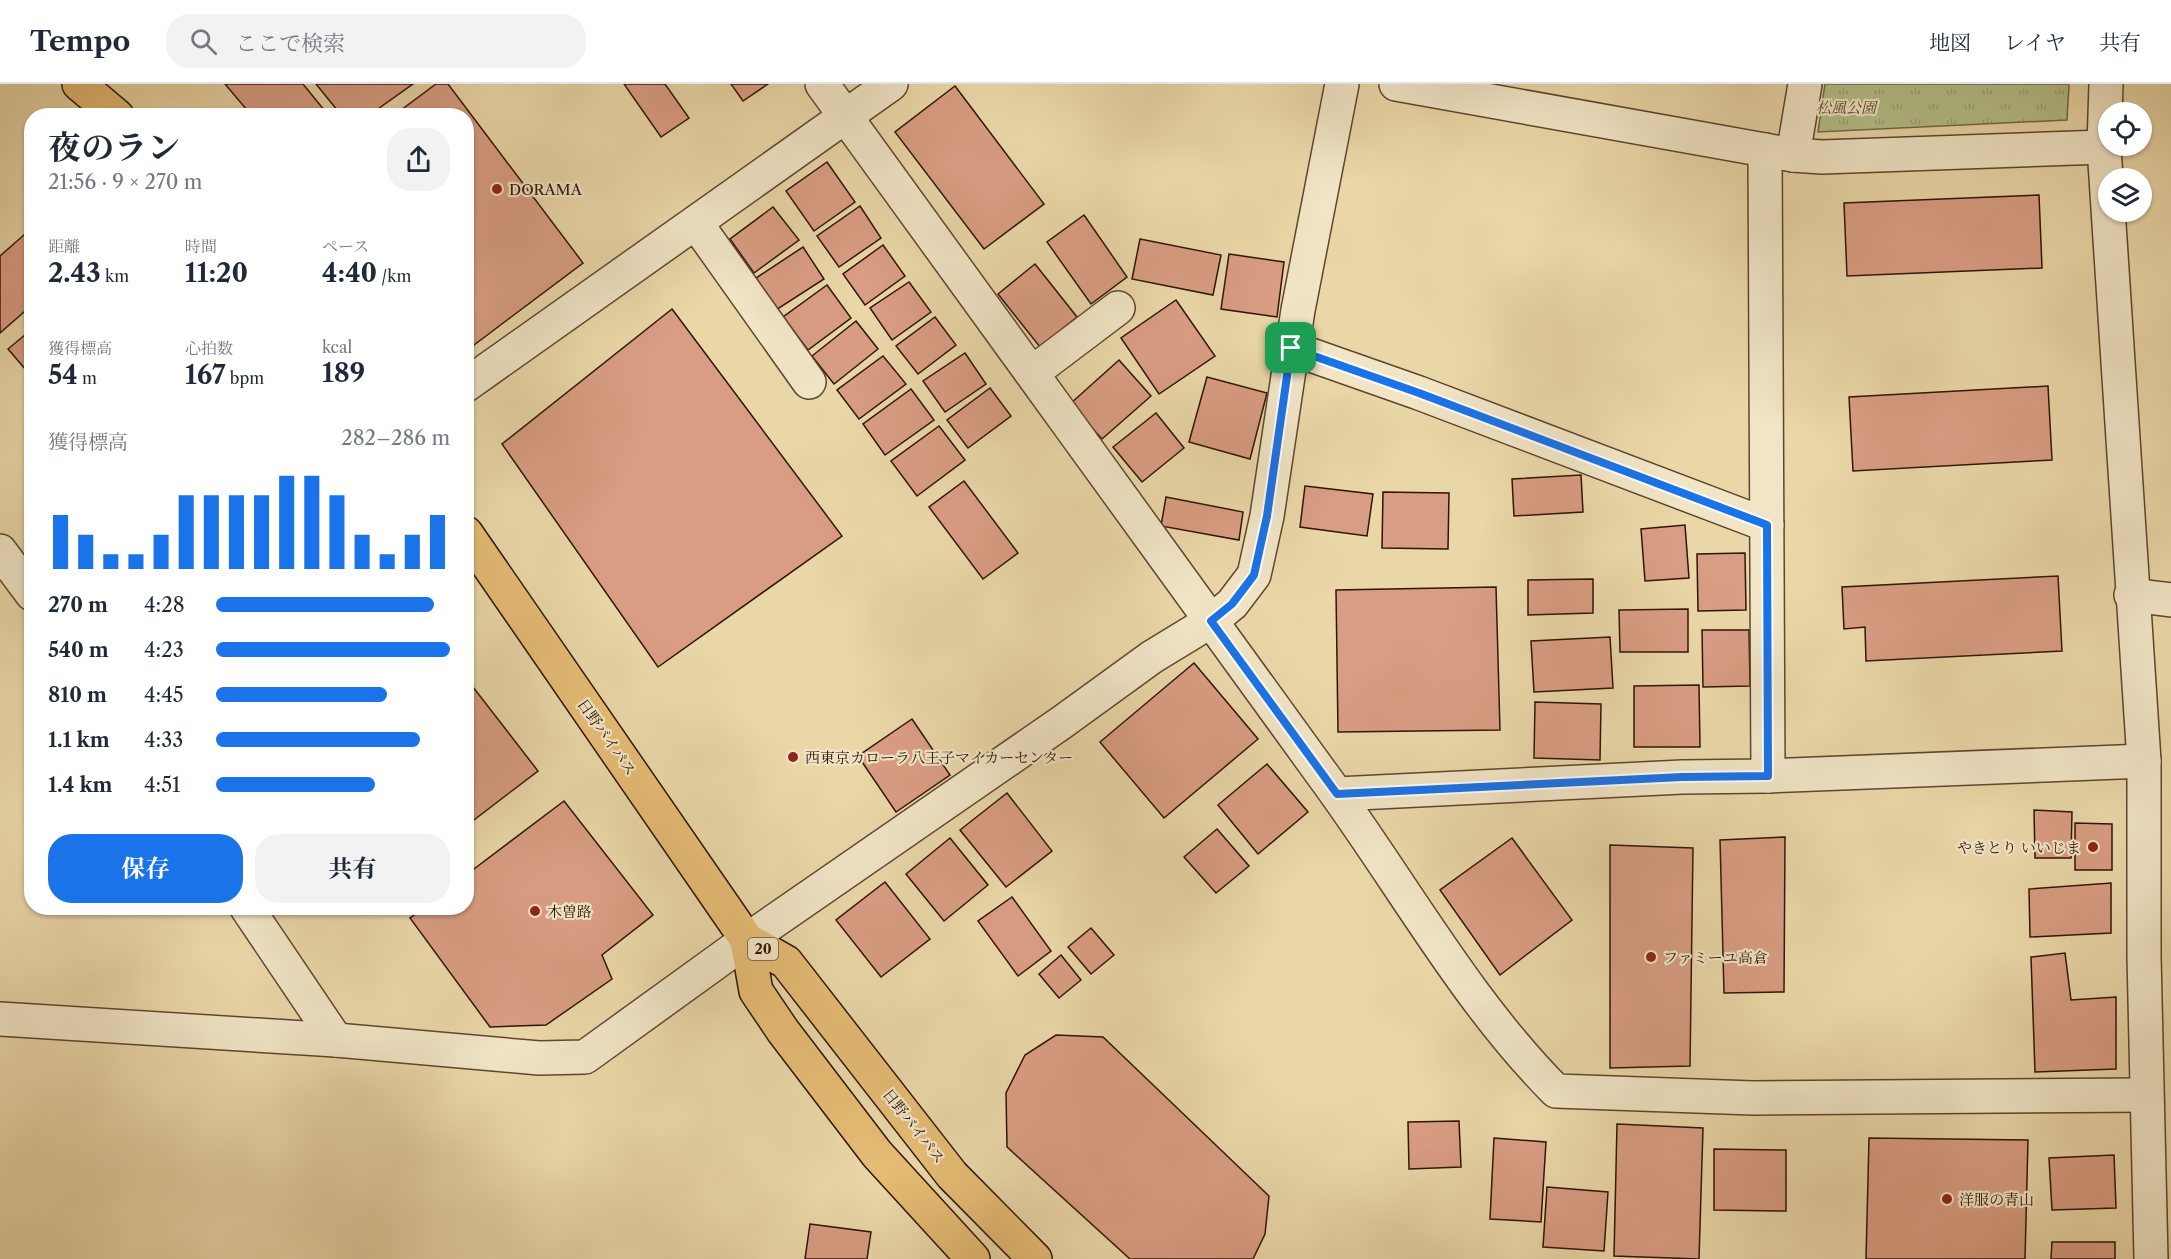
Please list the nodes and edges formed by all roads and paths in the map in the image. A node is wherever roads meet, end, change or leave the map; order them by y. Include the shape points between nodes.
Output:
1 (80, 84) edge
2 (822, 84) edge
3 (891, 84) edge
4 (1342, 84) edge
5 (1396, 84) edge
6 (1805, 84) edge
7 (2106, 84) edge
8 (2105, 102) edge
9 (108, 108) edge
10 (845, 117) junction
11 (2098, 147) edge
12 (1779, 152) junction
13 (2105, 156) edge
14 (696, 223) junction
15 (1118, 308) dead end
16 (1291, 348) junction
17 (1032, 373) junction
18 (474, 379) edge
19 (808, 382) dead end
20 (1767, 525) junction
21 (474, 545) edge
22 (0, 552) edge
23 (24, 584) edge
24 (2131, 595) junction
25 (2171, 600) edge
26 (1211, 621) junction
27 (2144, 761) junction
28 (1768, 776) junction
29 (1337, 794) junction
30 (252, 915) edge
31 (747, 940) junction
32 (0, 1019) edge
33 (336, 1040) junction
34 (2146, 1095) junction
35 (973, 1259) edge
36 (1035, 1259) edge
37 (2151, 1259) edge

1 - 9 highway
2 - 10 street
3 - 10 street
4 - 16 street
5 - 12 street
6 - 12 street
7 - 8 street
10 - 14 street
10 - 17 street
11 - 12 street via 1822,157
12 - 20 street
13 - 24 street
14 - 18 street
14 - 19 street
15 - 17 street
16 - 20 street
16 - 26 street via 1267,516 1254,575 1232,604
17 - 26 street
20 - 28 street
21 - 31 highway, 日野バイパス / 20
22 - 23 street
24 - 25 street
24 - 27 street
26 - 29 street
26 - 31 street via 1152,657
27 - 28 street
27 - 34 street
28 - 29 street
29 - 34 street via 1452,963 1523,1058 1557,1091 1753,1098
30 - 33 street
31 - 33 street via 585,1057 539,1058
31 - 35 highway, 日野バイパス / 20 via 756,991 783,1031 877,1154
31 - 36 highway, 日野バイパス / 20 via 786,962 952,1175
32 - 33 street
34 - 37 street

